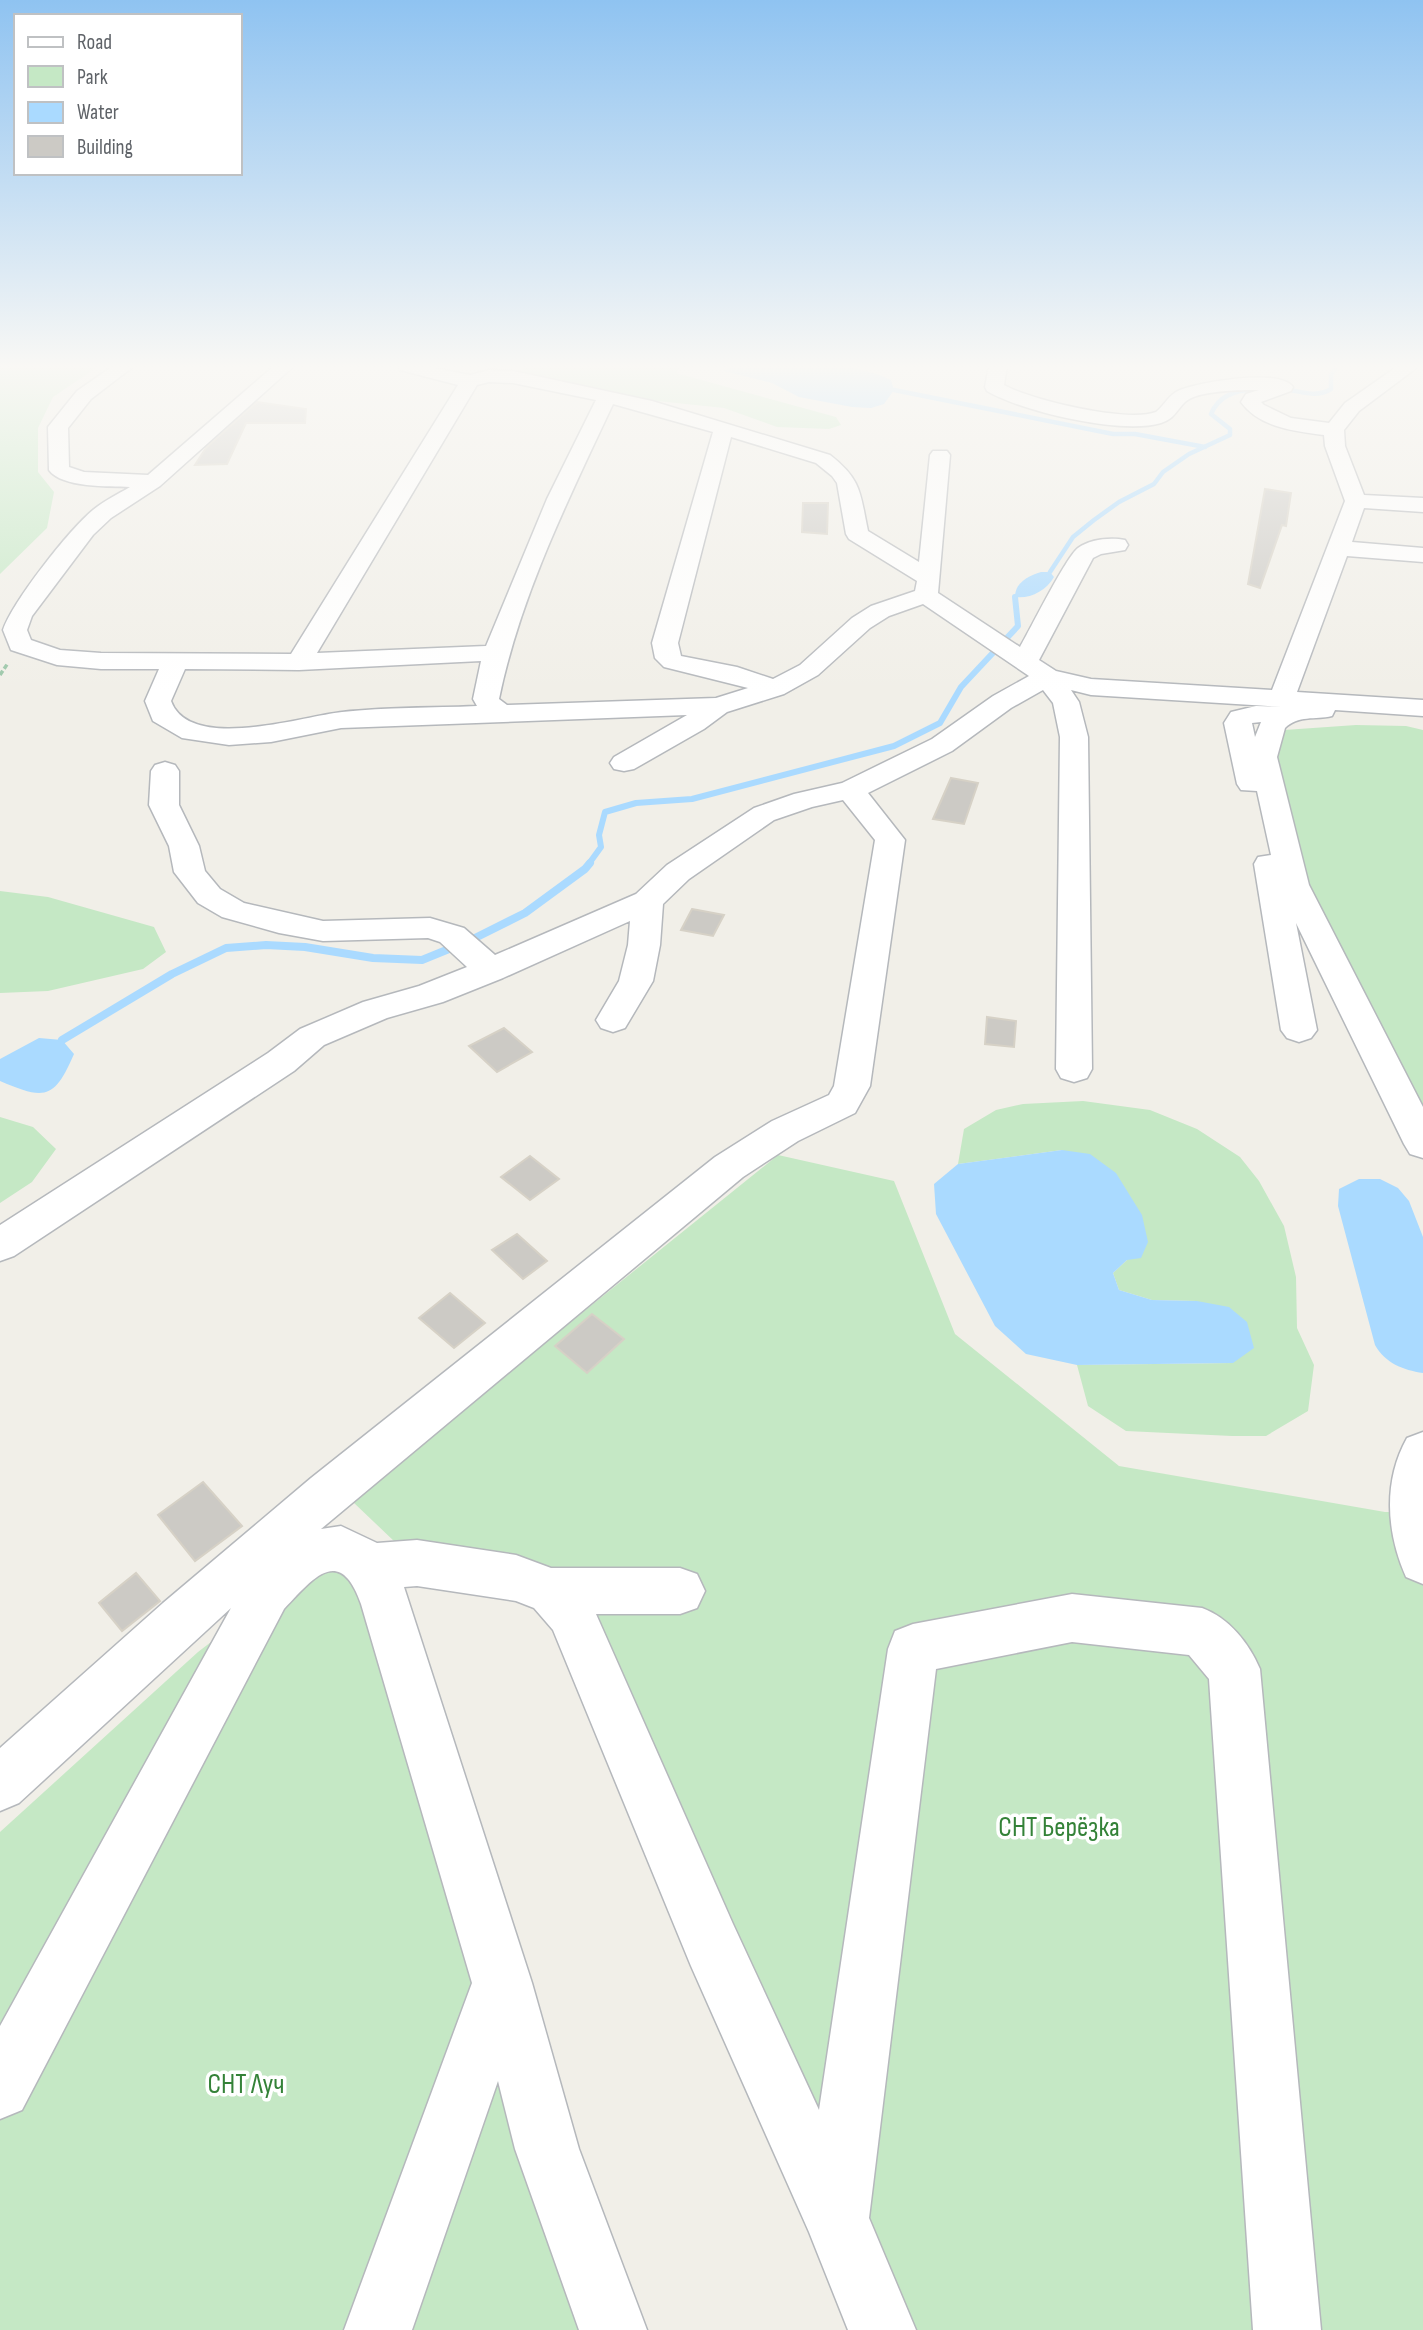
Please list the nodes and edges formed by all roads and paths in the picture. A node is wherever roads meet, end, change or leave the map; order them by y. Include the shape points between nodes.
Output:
1 (72, 475) edge
2 (161, 475) edge
3 (413, 475) edge
4 (570, 475) edge
5 (711, 475) edge
6 (841, 475) edge
7 (938, 475) edge
8 (1346, 475) edge
9 (153, 482) junction
10 (1356, 501) junction
11 (1423, 505) edge
12 (1116, 545) dead end
13 (1339, 548) junction
14 (1423, 555) edge
15 (927, 587) junction
16 (496, 653) junction
17 (175, 662) junction
18 (299, 662) junction
19 (1036, 669) junction
20 (775, 688) junction
21 (718, 706) junction
22 (1423, 708) edge
23 (502, 713) junction
24 (1278, 715) junction
25 (1423, 730) edge
26 (624, 763) dead end
27 (165, 771) dead end
28 (851, 790) junction
29 (647, 901) junction
30 (491, 970) junction
31 (613, 1020) dead end
32 (1299, 1030) dead end
33 (1074, 1069) dead end
34 (1423, 1144) edge
35 (0, 1245) edge
36 (1423, 1452) edge
37 (1423, 1561) edge
38 (372, 1566) junction
39 (551, 1591) junction
40 (680, 1591) dead end
41 (0, 1784) edge
42 (502, 1983) junction
43 (0, 2088) edge
44 (836, 2218) junction
45 (378, 2330) edge
46 (612, 2330) edge
47 (882, 2330) edge
48 (1287, 2330) edge

1 - 9 street
2 - 9 street
3 - 18 street
4 - 16 street
5 - 20 street via 665,643 668,658
6 - 15 street via 847,482 857,534
7 - 15 street
8 - 10 street
9 - 17 street via 103,513 85,530 20,615 15,630 20,645 57,657
10 - 11 street
10 - 13 street
12 - 19 street via 1084,554
13 - 14 street
13 - 24 street
15 - 19 street
15 - 20 street via 880,611 809,670
16 - 18 street
16 - 23 street via 486,699
17 - 18 street
17 - 23 street via 158,701 163,715 192,732 229,737 341,720
19 - 24 street via 1091,687
19 - 28 street via 1002,702 942,745
19 - 33 street via 1066,702 1073,737
20 - 21 street
21 - 23 street
21 - 26 street
22 - 24 street via 1337,701 1332,710
24 - 25 street
24 - 32 street via 1256,714 1238,723
24 - 34 street via 1263,757 1293,885
27 - 30 street via 164,805 184,845 190,872 209,896 233,909 323,931 430,928 452,935
28 - 29 street via 764,814 678,872
28 - 41 street via 890,840 857,1060 852,1086 842,1104 785,1131 729,1167 328,1493
29 - 30 street
29 - 31 street via 636,981
30 - 35 street via 312,1038
36 - 37 street via 1414,1473
38 - 39 street via 417,1563 516,1578
38 - 42 street
38 - 43 street via 341,1548 303,1554 267,1592
39 - 40 street
39 - 44 street via 571,1614 712,1945
42 - 45 street
42 - 46 street via 547,2149
44 - 47 street
44 - 48 street via 913,1649 1072,1618 1202,1632 1234,1669

